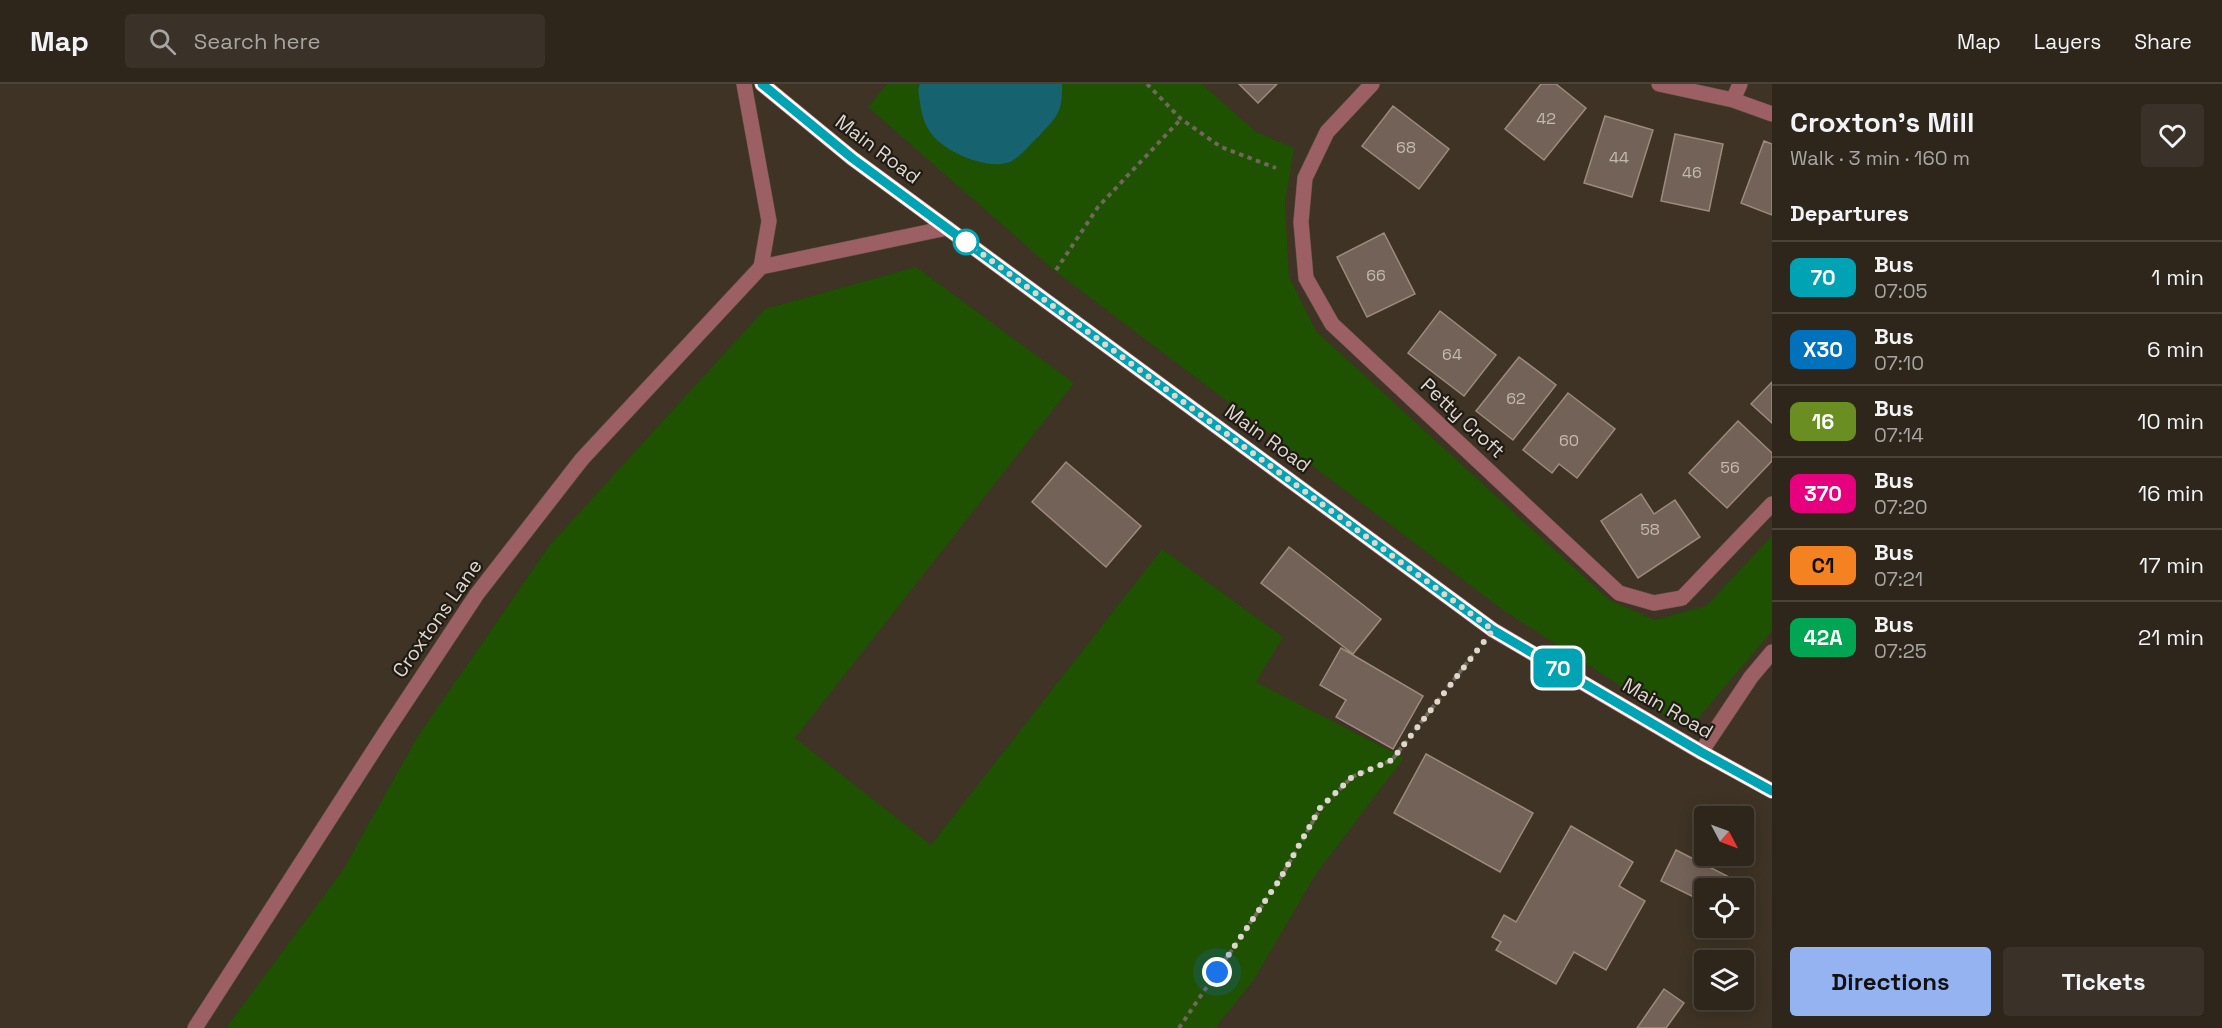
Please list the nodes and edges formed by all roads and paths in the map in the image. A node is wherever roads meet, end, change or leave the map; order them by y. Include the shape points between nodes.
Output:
1 (744, 84) edge
2 (762, 84) edge
3 (1147, 84) edge
4 (1372, 84) edge
5 (1659, 84) edge
6 (1740, 84) edge
7 (1733, 100) junction
8 (1772, 114) edge
9 (1181, 119) junction
10 (1305, 178) junction
11 (947, 228) junction
12 (761, 267) junction
13 (1040, 296) junction
14 (1772, 504) edge
15 (1493, 630) junction
16 (1772, 652) edge
17 (1701, 752) junction
18 (1772, 791) edge
19 (195, 1028) edge
20 (1179, 1028) edge

1 - 12 street via 769,221
2 - 11 main road, Main Road via 852,158
3 - 9 path
4 - 10 street, Petty Croft via 1327,132
5 - 7 street
6 - 7 street
7 - 8 street
9 - 10 path via 1221,147
9 - 13 path via 1098,207
10 - 14 street, Petty Croft via 1301,222 1306,278 1332,324 1619,593 1654,603 1682,598
11 - 12 street
11 - 13 main road, Main Road
12 - 19 street, Croxtons Lane via 582,459 477,594
13 - 15 main road, Main Road
15 - 17 main road, Main Road
15 - 20 path via 1392,760 1352,777 1320,808 1280,879
16 - 17 street
17 - 18 main road, Main Road

